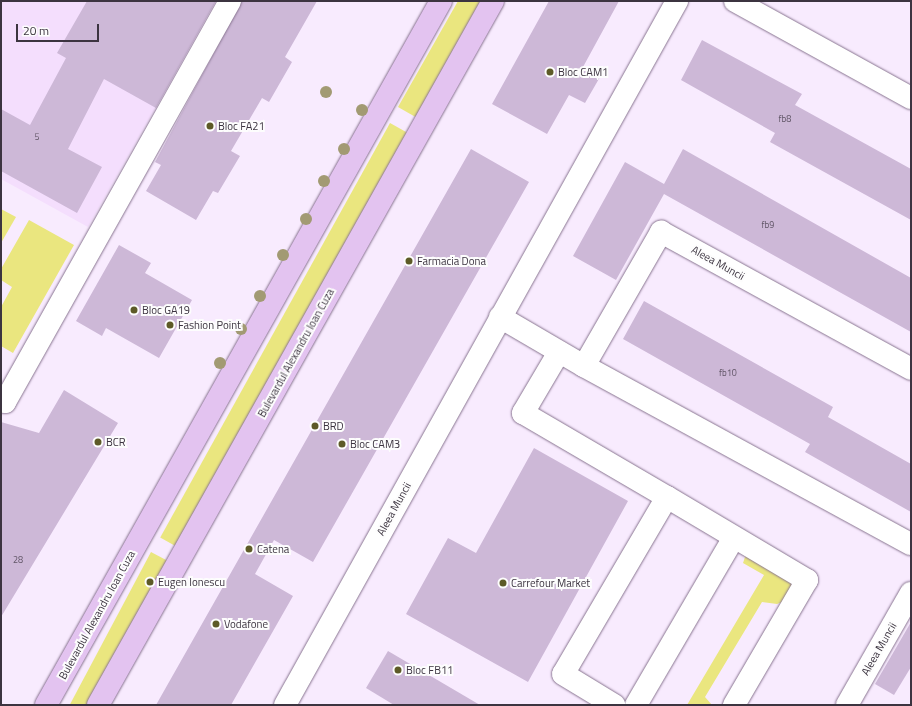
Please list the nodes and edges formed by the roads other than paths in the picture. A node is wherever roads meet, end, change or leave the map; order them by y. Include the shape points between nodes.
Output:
1 (230, 1) edge
2 (441, 1) edge
3 (493, 1) edge
4 (677, 1) edge
5 (735, 1) edge
6 (911, 98) edge
7 (500, 317) junction
8 (559, 352) junction
9 (584, 366) junction
10 (911, 369) edge
11 (1, 399) edge
12 (667, 497) junction
13 (734, 537) junction
14 (911, 544) edge
15 (911, 593) edge
16 (289, 704) edge
17 (46, 705) edge
18 (98, 705) edge
19 (614, 705) edge
20 (636, 705) edge
21 (734, 705) edge
22 (847, 705) edge

1 - 11 street via 6,402
2 - 17 main road, Bulevardul Alexandru Ioan Cuza
3 - 18 main road, Bulevardul Alexandru Ioan Cuza
4 - 7 street, Aleea Muncii
5 - 6 street
7 - 8 street
7 - 16 street, Aleea Muncii
8 - 9 street
8 - 12 street via 523,413
9 - 10 street, Aleea Muncii via 661,232
9 - 14 street
12 - 13 street
12 - 19 street via 563,674
13 - 20 street
13 - 21 street via 807,580
15 - 22 street, Aleea Muncii

